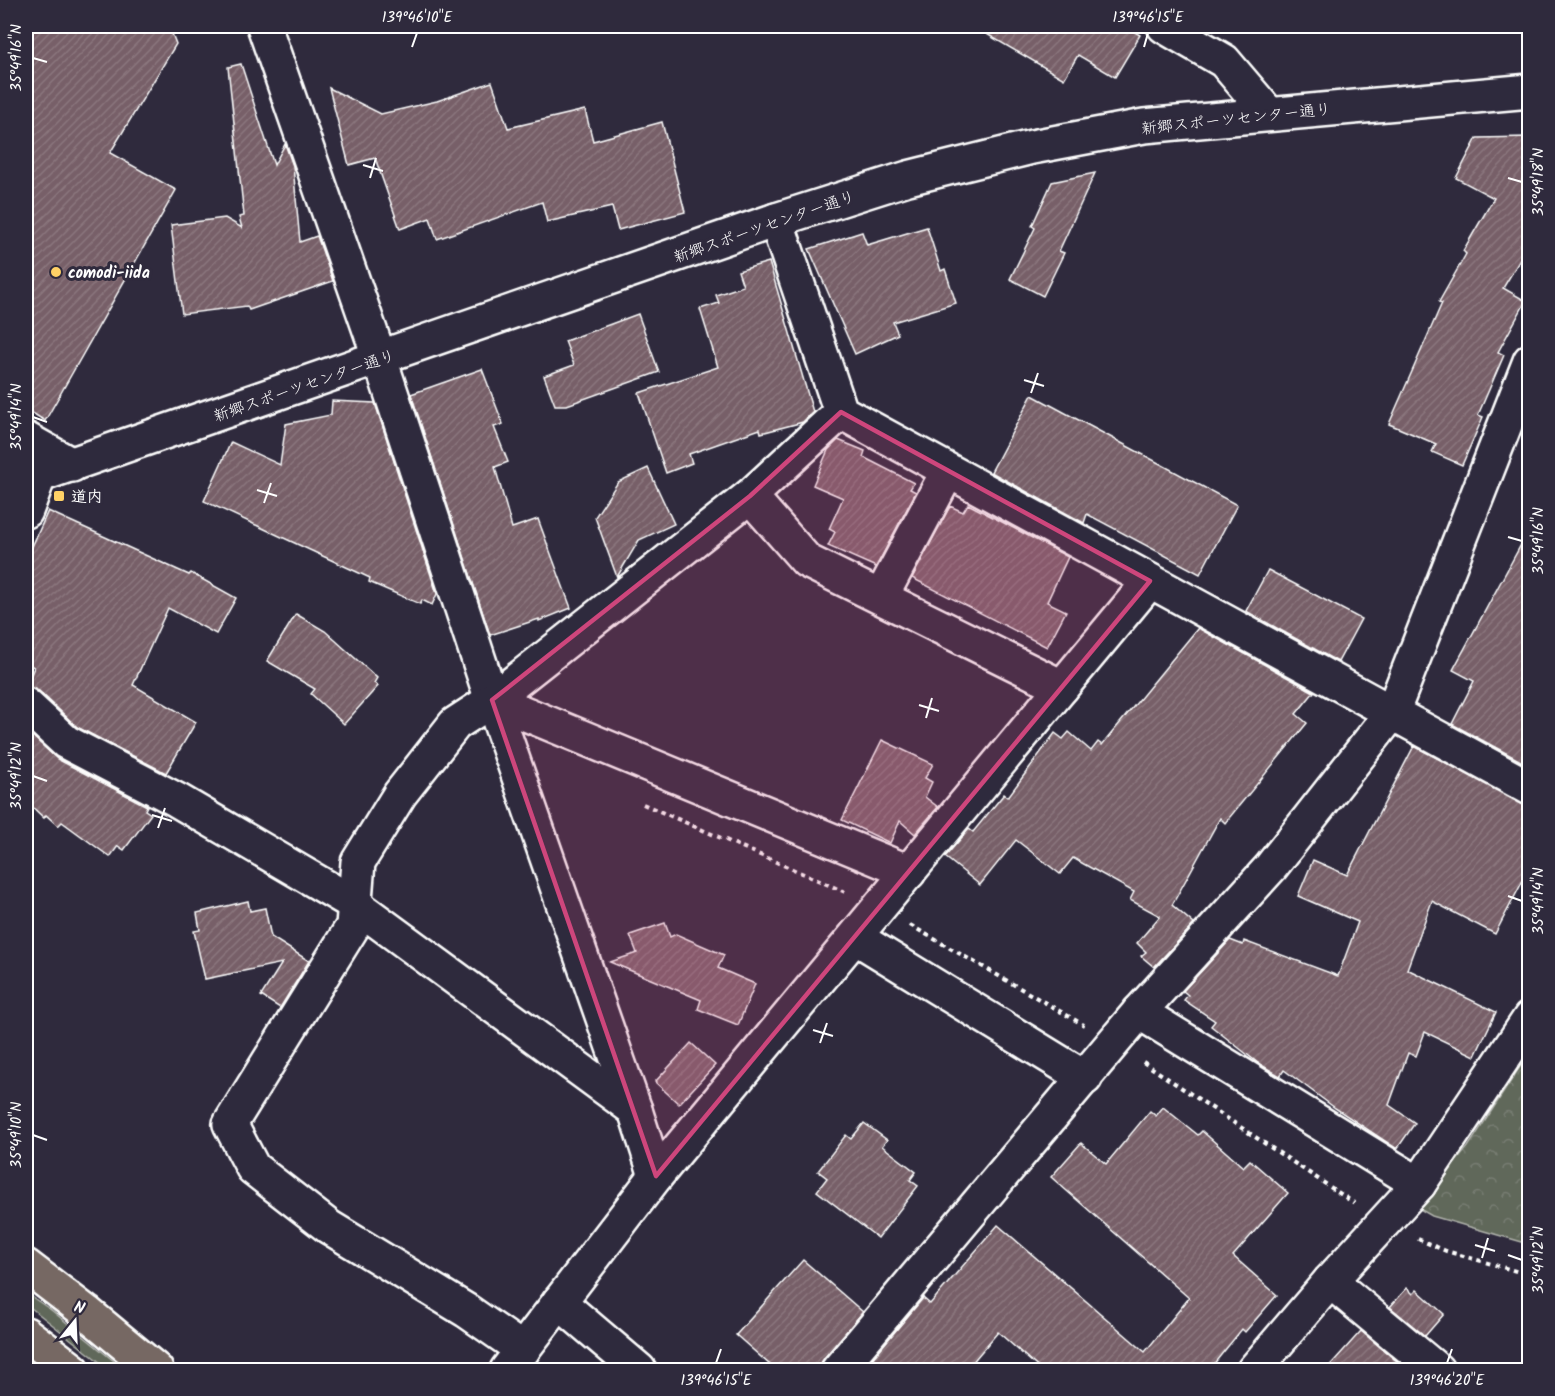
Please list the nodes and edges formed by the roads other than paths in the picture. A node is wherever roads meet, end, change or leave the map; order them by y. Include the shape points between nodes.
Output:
1 (264, 26) edge
2 (1164, 26) edge
3 (1530, 91) edge
4 (1269, 114) junction
5 (776, 220) junction
6 (380, 359) junction
7 (1530, 361) edge
8 (841, 412) junction
9 (26, 439) edge
10 (72, 465) junction
11 (948, 471) junction
12 (32, 478) edge
13 (750, 496) junction
14 (26, 511) edge
15 (1150, 581) junction
16 (880, 597) junction
17 (1062, 687) junction
18 (492, 700) junction
19 (26, 705) edge
20 (1392, 713) junction
21 (1530, 788) edge
22 (909, 872) junction
23 (353, 903) junction
24 (855, 937) junction
25 (1138, 1012) junction
26 (1530, 1018) edge
27 (1085, 1078) junction
28 (635, 1110) junction
29 (656, 1176) junction
30 (1419, 1184) junction
31 (26, 1266) edge
32 (1330, 1281) junction
33 (559, 1302) junction
34 (26, 1334) edge
35 (515, 1360) edge
36 (73, 1371) edge
37 (156, 1371) edge
38 (639, 1371) edge
39 (838, 1371) edge
40 (1254, 1371) edge
41 (1437, 1371) edge

1 - 6 street
2 - 4 street via 1224,61
3 - 4 street, 新郷スポーツセンター通り
4 - 5 street, 新郷スポーツセンター通り via 1144,126 1032,147 908,178
5 - 6 street, 新郷スポーツセンター通り
5 - 8 street
6 - 10 street, 新郷スポーツセンター通り
6 - 18 street
7 - 20 street
8 - 11 street
8 - 13 street
9 - 10 street
10 - 12 street, 新郷スポーツセンター通り
11 - 15 street
11 - 16 street
12 - 14 street
13 - 16 street via 807,561
13 - 18 street
15 - 17 street
15 - 20 street
16 - 17 street
17 - 22 street
18 - 22 street
18 - 23 street via 455,724 399,794 358,862
18 - 28 street
19 - 23 street via 66,742 177,800
20 - 21 street
20 - 25 street via 1271,867
22 - 24 street
23 - 28 street
23 - 35 street via 353,926 230,1124 253,1168 329,1227 467,1311
24 - 27 street
24 - 29 street
25 - 27 street
25 - 30 street
26 - 30 street
27 - 39 street
28 - 29 street
29 - 33 street
30 - 32 street
31 - 37 main road
32 - 40 street
32 - 41 street
33 - 35 street
33 - 38 street
34 - 36 main road

